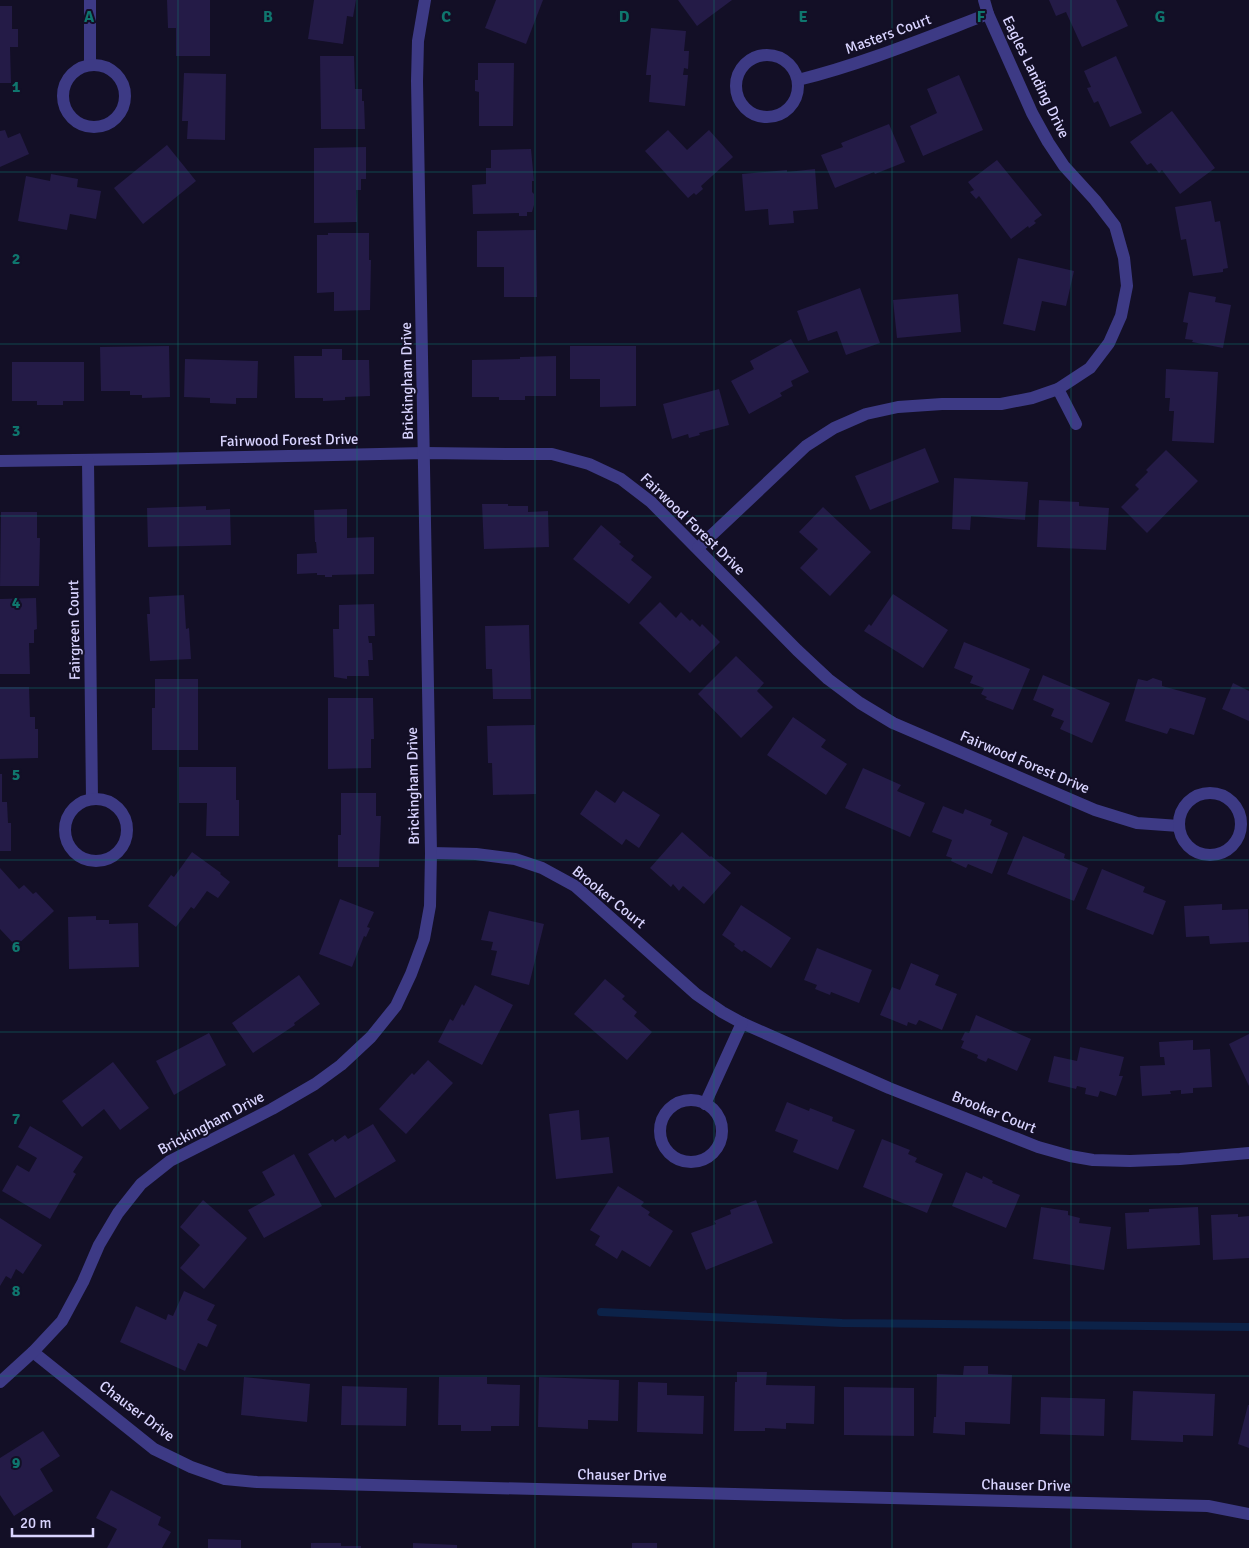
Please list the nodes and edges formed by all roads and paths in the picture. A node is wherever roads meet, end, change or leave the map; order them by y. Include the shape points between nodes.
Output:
1 (90, 0) edge
2 (425, 0) edge
3 (984, 0) edge
4 (988, 14) junction
5 (90, 65) junction
6 (798, 80) junction
7 (1058, 388) junction
8 (1076, 424) dead end
9 (425, 454) junction
10 (88, 460) junction
11 (0, 461) edge
12 (698, 548) junction
13 (92, 799) junction
14 (1178, 826) junction
15 (431, 853) junction
16 (742, 1023) junction
17 (704, 1104) junction
18 (1249, 1153) edge
19 (33, 1352) junction
20 (0, 1382) edge
21 (1249, 1514) edge

1 - 5 street
2 - 9 street, Brickingham Drive via 418,41
3 - 4 street, Eagles Landing Drive
4 - 6 street, Masters Court via 868,60
4 - 7 street, Eagles Landing Drive via 1048,142 1064,166 1116,226 1124,258 1127,286 1121,316 1109,343 1090,368
5 - 5 street via 115,72 125,90 125,101 116,119 98,127 78,123 65,108 63,98 68,78
6 - 6 street via 796,96 781,114 771,117 751,113 738,98 736,88 741,68 758,56 768,54 788,62
7 - 8 street
7 - 12 street, Eagles Landing Drive via 1032,398 1001,404 898,406 842,424 806,446
9 - 10 street, Fairwood Forest Drive
9 - 12 street, Fairwood Forest Drive via 552,454 589,464 621,478
9 - 15 street, Brickingham Drive
10 - 11 street, Fairwood Forest Drive
10 - 13 street, Fairgreen Court
12 - 14 street, Fairwood Forest Drive via 828,678 893,723 1095,810 1137,823
13 - 13 street via 98,798 116,806 127,824 125,839 118,852 100,861 80,857 67,842 65,832 70,812 78,804
14 - 14 street via 1184,806 1191,799 1211,792 1230,800 1237,808 1241,829 1231,847 1213,855 1203,855 1186,845
15 - 16 street, Brooker Court via 515,859 542,868 581,891 696,994
15 - 19 street, Brickingham Drive via 430,906 424,938 396,1006 372,1037 315,1084 170,1161 141,1184 104,1237 62,1321
16 - 17 street
16 - 18 street, Brooker Court via 889,1088 1038,1147 1070,1156 1130,1161
17 - 17 street via 718,1116 722,1136 718,1146 704,1160 684,1162 667,1152 662,1144 660,1123 672,1106 682,1101
19 - 20 street, Brickingham Drive
19 - 21 street, Chauser Drive via 154,1449 225,1479 1208,1506

